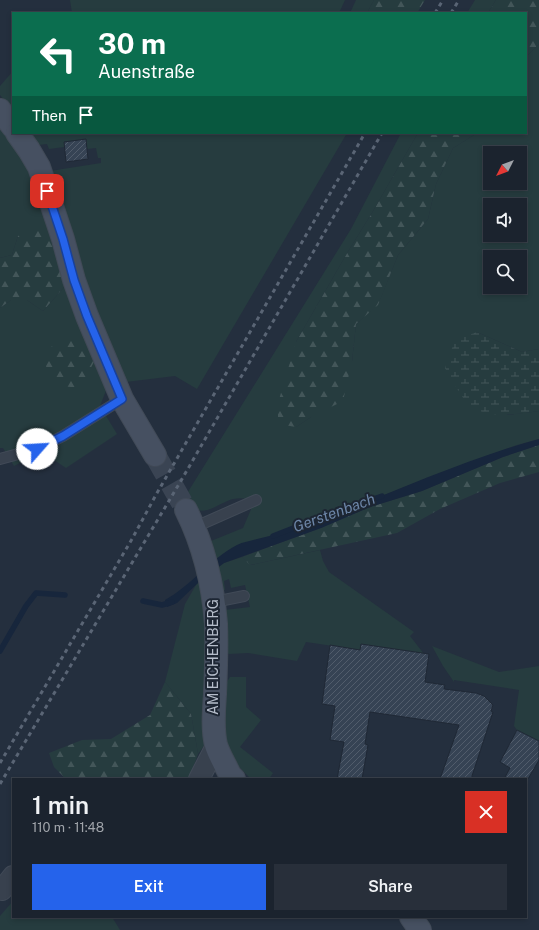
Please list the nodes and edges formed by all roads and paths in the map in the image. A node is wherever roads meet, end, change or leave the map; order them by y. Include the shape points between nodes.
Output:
1 (0, 110) edge
2 (12, 126) edge
3 (19, 134) edge
4 (122, 399) junction
5 (155, 455) tunnel mouth
6 (0, 459) edge
7 (256, 500) dead end
8 (190, 518) joint
9 (213, 594) junction
10 (244, 596) dead end
11 (216, 746) junction
12 (200, 778) edge
13 (233, 778) edge
14 (412, 918) edge
15 (420, 930) edge

1 - 2 street
3 - 4 street via 39,168 74,280
4 - 5 street
4 - 6 lane via 37,449
7 - 8 lane
8 - 9 street, AM EICHENBERG via 204,553
9 - 10 lane
9 - 11 street, AM EICHENBERG via 216,625
11 - 12 street
11 - 13 street, AM EICHENBERG
14 - 15 street

